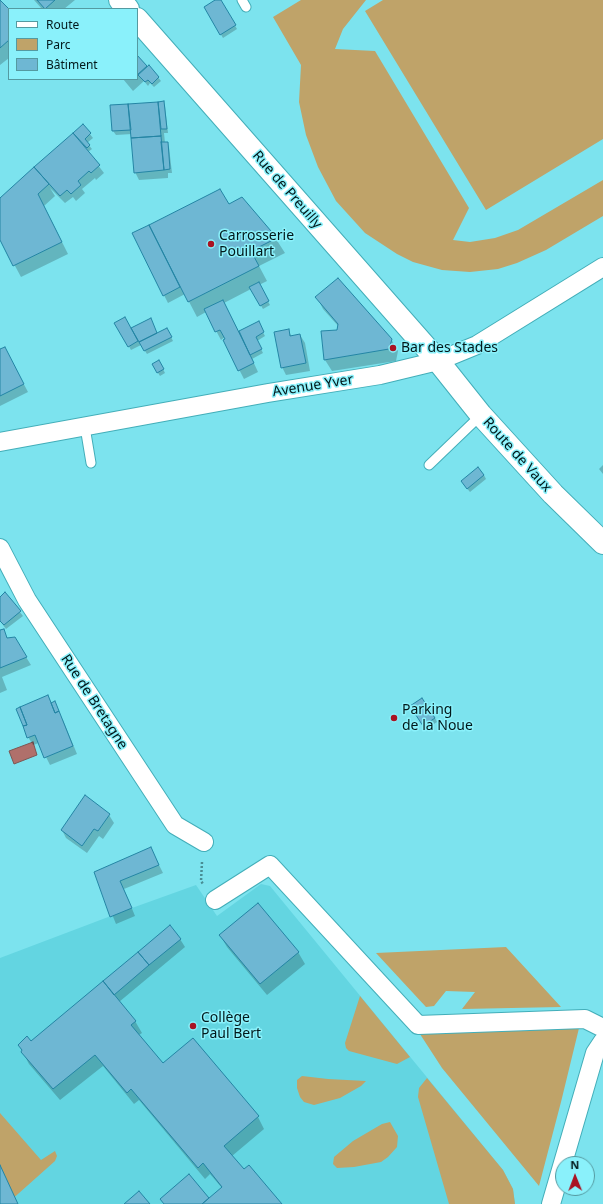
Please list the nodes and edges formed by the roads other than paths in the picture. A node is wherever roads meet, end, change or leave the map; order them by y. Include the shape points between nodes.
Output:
1 (120, 0) edge
2 (127, 8) edge
3 (138, 20) edge
4 (603, 266) edge
5 (438, 361) junction
6 (481, 415) junction
7 (85, 426) junction
8 (0, 442) edge
9 (91, 464) dead end
10 (429, 465) dead end
11 (603, 543) edge
12 (0, 548) edge
13 (204, 842) dead end
14 (216, 900) dead end
15 (603, 1028) edge
16 (603, 1041) edge
17 (551, 1204) edge

1 - 2 street
3 - 5 street, Rue de Preuilly
4 - 5 street, Avenue Yver via 477,345
5 - 6 street, Route de Vaux
5 - 7 street, Avenue Yver via 380,375
6 - 10 lane
6 - 11 street, Route de Vaux via 553,494
7 - 8 street, Avenue Yver
7 - 9 lane
12 - 13 street, Rue de Bretagne via 27,600 175,825
14 - 15 street via 270,865 418,1025 585,1019
16 - 17 street via 595,1054

